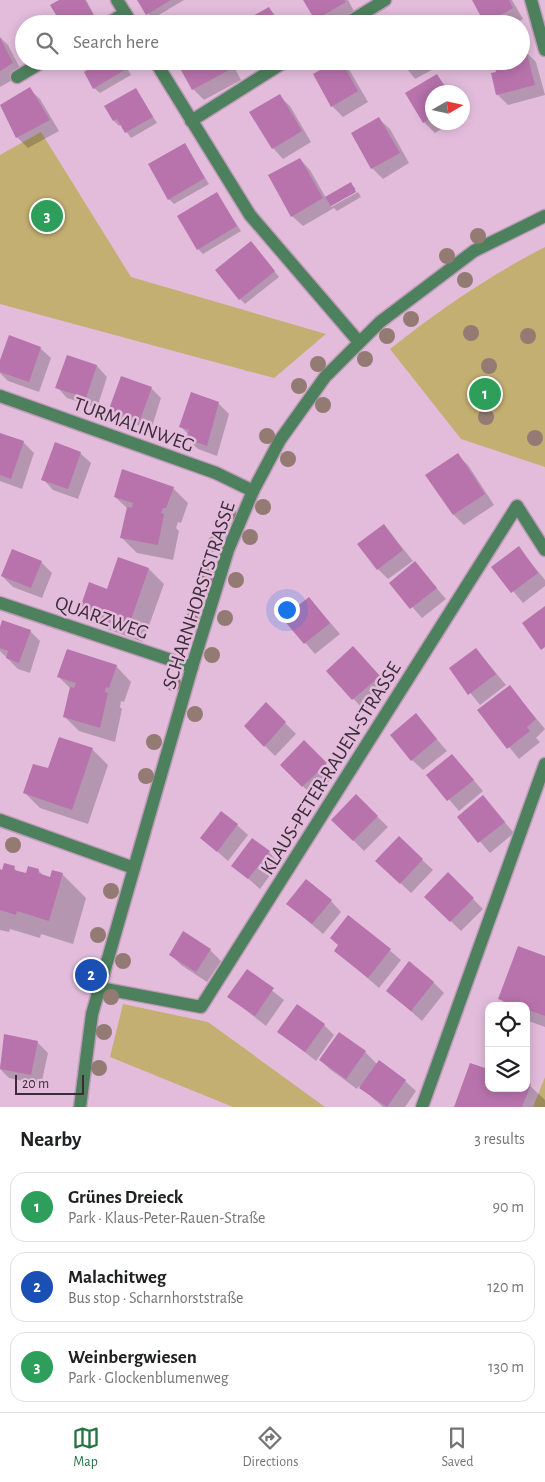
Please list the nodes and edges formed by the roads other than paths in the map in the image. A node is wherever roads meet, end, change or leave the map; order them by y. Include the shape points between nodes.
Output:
1 (117, 0) edge
2 (385, 0) edge
3 (531, 0) edge
4 (371, 3) edge
5 (126, 15) edge
6 (357, 15) edge
7 (545, 50) edge
8 (29, 70) edge
9 (160, 70) edge
10 (272, 70) edge
11 (17, 77) dead end
12 (191, 121) junction
13 (545, 216) edge
14 (359, 342) junction
15 (0, 396) edge
16 (253, 491) junction
17 (545, 550) edge
18 (0, 603) edge
19 (192, 667) junction
20 (545, 764) edge
21 (0, 820) edge
22 (134, 868) junction
23 (100, 988) junction
24 (80, 1107) edge
25 (422, 1107) edge

1 - 5 street
2 - 4 street
3 - 7 street
4 - 6 street
8 - 11 street
9 - 12 street
10 - 12 street
12 - 14 street via 250,215
13 - 14 street, SCHARNHORSTSTRASSE via 474,251 380,322
14 - 16 street, SCHARNHORSTSTRASSE via 325,377 280,440
15 - 16 street, TURMALINWEG via 216,473
16 - 19 street, SCHARNHORSTSTRASSE via 228,550
17 - 23 street, KLAUS-PETER-RAUEN-STRASSE via 517,506 201,1007
18 - 19 street, QUARZWEG
19 - 22 street, SCHARNHORSTSTRASSE
20 - 25 street
21 - 22 street
22 - 23 street, SCHARNHORSTSTRASSE
23 - 24 street, SCHARNHORSTSTRASSE via 92,1014

